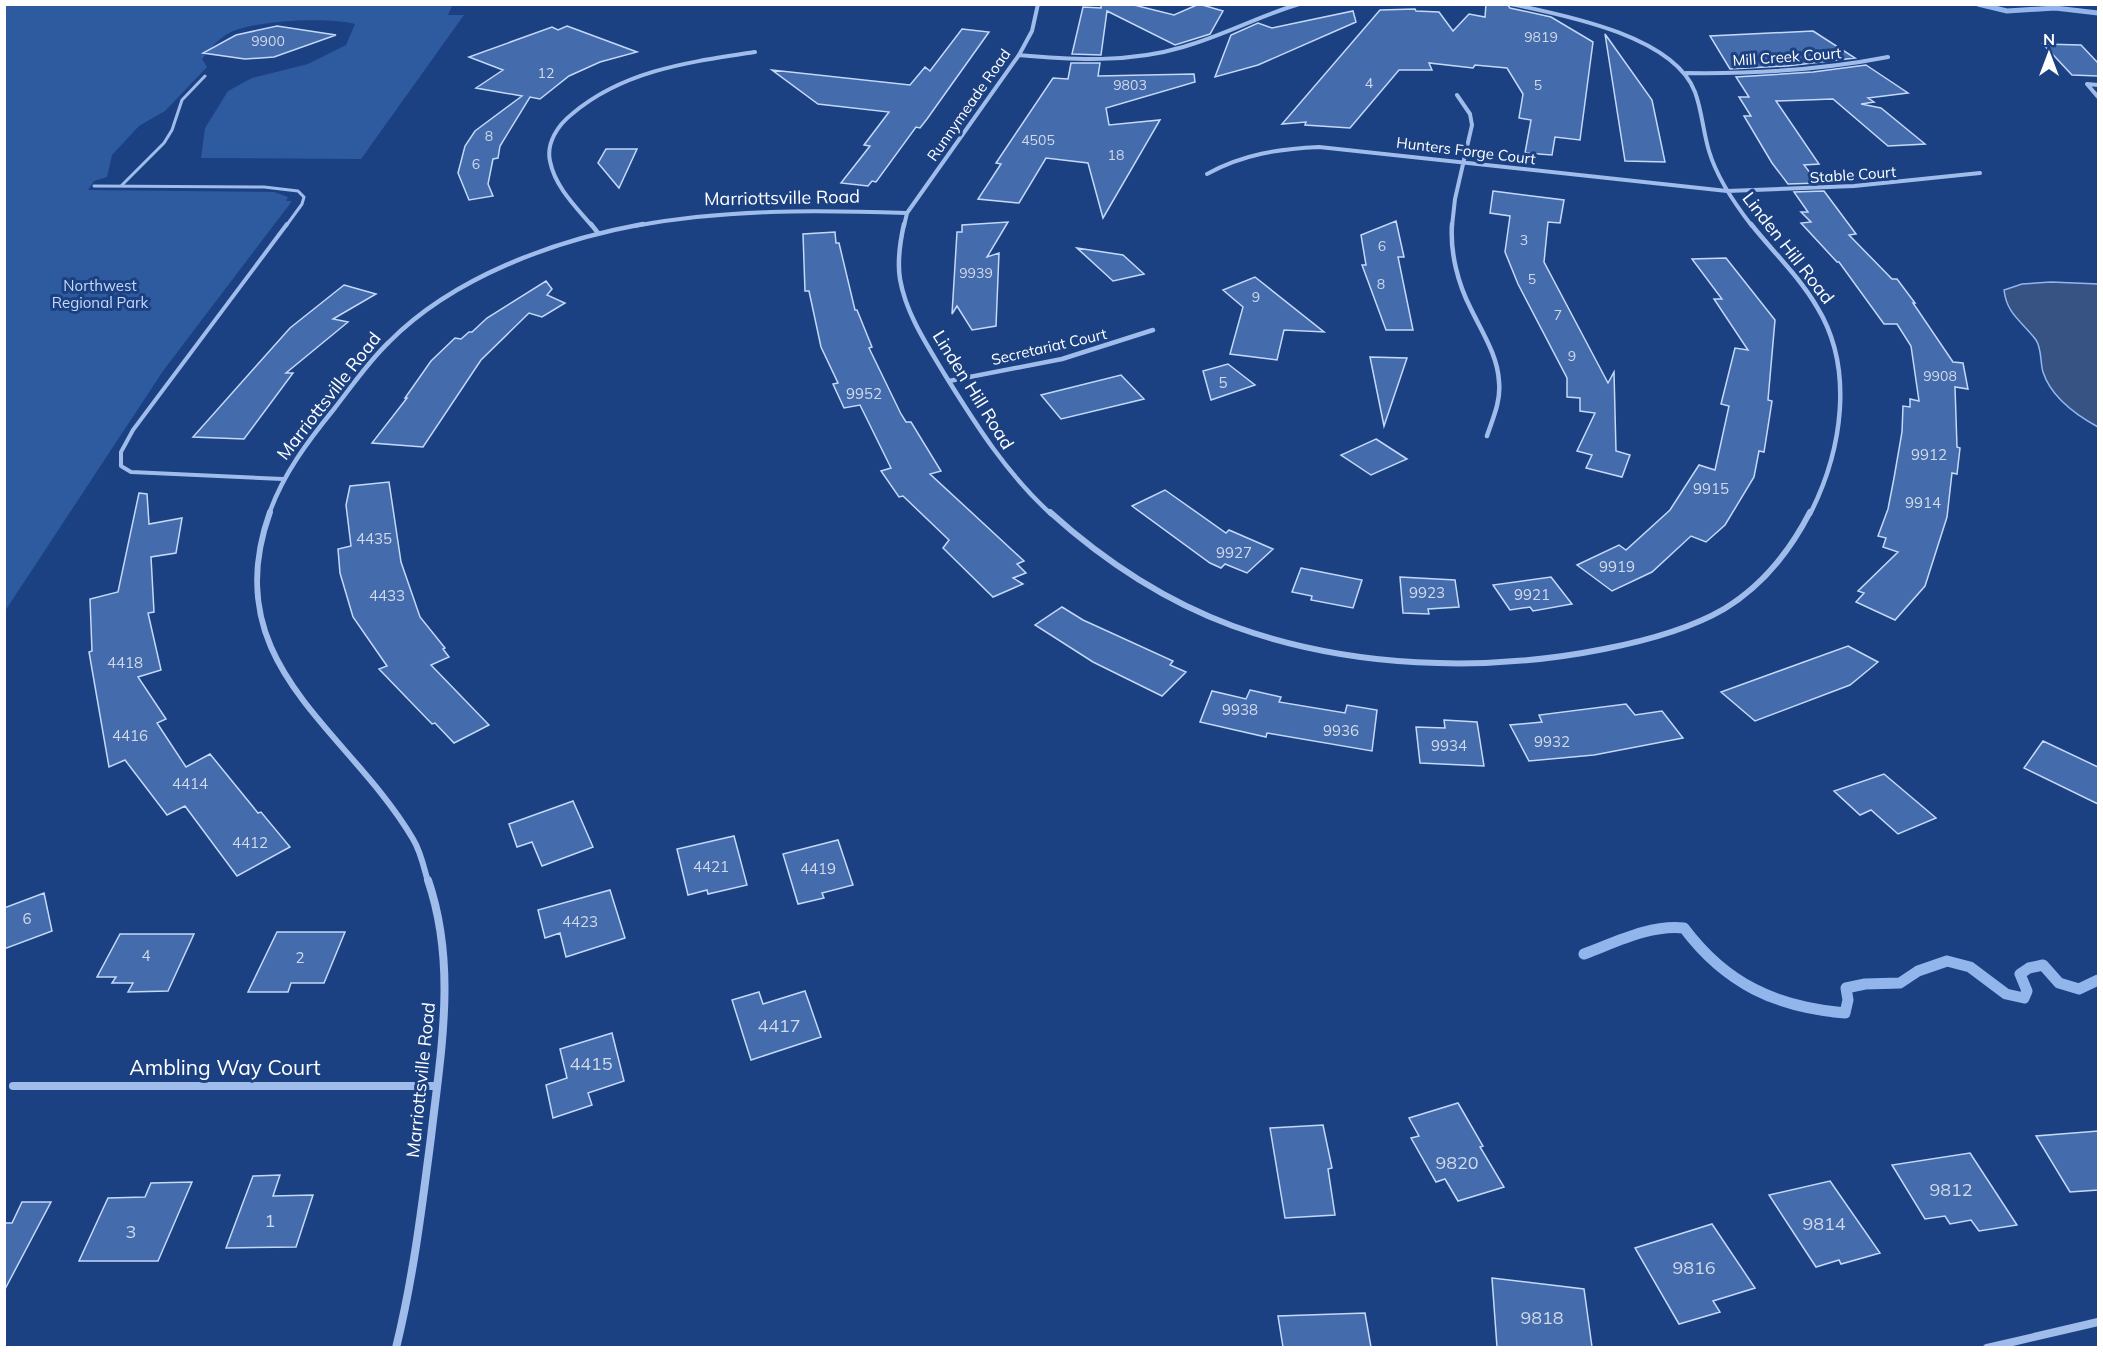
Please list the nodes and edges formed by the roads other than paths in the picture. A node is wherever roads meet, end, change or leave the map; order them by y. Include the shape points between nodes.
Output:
1 (1038, 4) edge
2 (1299, 4) edge
3 (1511, 4) edge
4 (755, 52) dead end
5 (1019, 55) junction
6 (1888, 57) dead end
7 (1686, 74) junction
8 (205, 76) dead end
9 (2098, 85) edge
10 (1457, 95) dead end
11 (2098, 97) edge
12 (1465, 162) junction
13 (1207, 174) dead end
14 (1980, 174) dead end
15 (94, 186) dead end
16 (121, 186) junction
17 (1726, 190) junction
18 (907, 213) junction
19 (598, 233) junction
20 (1153, 330) dead end
21 (949, 381) junction
22 (1487, 436) dead end
23 (283, 479) junction
24 (13, 1086) dead end
25 (437, 1086) junction
26 (2098, 1322) edge
27 (396, 1347) edge
28 (1988, 1347) edge

1 - 5 street, Runnymeade Road via 1032,31
2 - 5 street via 1204,41 1160,53 1079,60
3 - 7 street, Linden Hill Road via 1626,36 1653,47
4 - 19 street via 681,65 620,83 578,107 560,125 550,142 554,176
5 - 18 street, Runnymeade Road
6 - 7 street, Mill Creek Court via 1778,73
7 - 17 street, Linden Hill Road via 1694,89 1711,158
8 - 16 lane via 182,100 164,143
9 - 11 street via 2087,84
10 - 12 street via 1470,114 1472,125
12 - 13 street, Hunters Forge Court via 1300,148 1244,156
12 - 17 street, Hunters Forge Court
12 - 22 street via 1452,216 1452,242 1464,296 1489,344 1497,371 1500,395
14 - 17 street, Stable Court via 1850,188
15 - 16 lane
16 - 23 lane via 264,187 298,191 304,197 133,430 119,458 131,472
17 - 21 street, Linden Hill Road via 1826,318 1839,354 1835,447 1820,495 1795,540 1766,577 1735,602 1692,625 1637,642 1568,658 1445,665 1350,654 1282,640 1213,618 1150,587 1096,551 1045,508 984,439
18 - 19 street, Marriottsville Road via 788,209 727,212
18 - 21 street, Linden Hill Road via 898,263 900,284
19 - 23 street, Marriottsville Road via 515,261 427,310 390,340 309,440
20 - 21 street, Secretariat Court via 1062,359
23 - 25 street, Marriottsville Road via 264,525 258,561 258,600 268,642 293,689 372,783 415,842 432,891 443,946 446,1017
24 - 25 street, Ambling Way Court
25 - 27 street, Marriottsville Road via 426,1177
26 - 28 street

